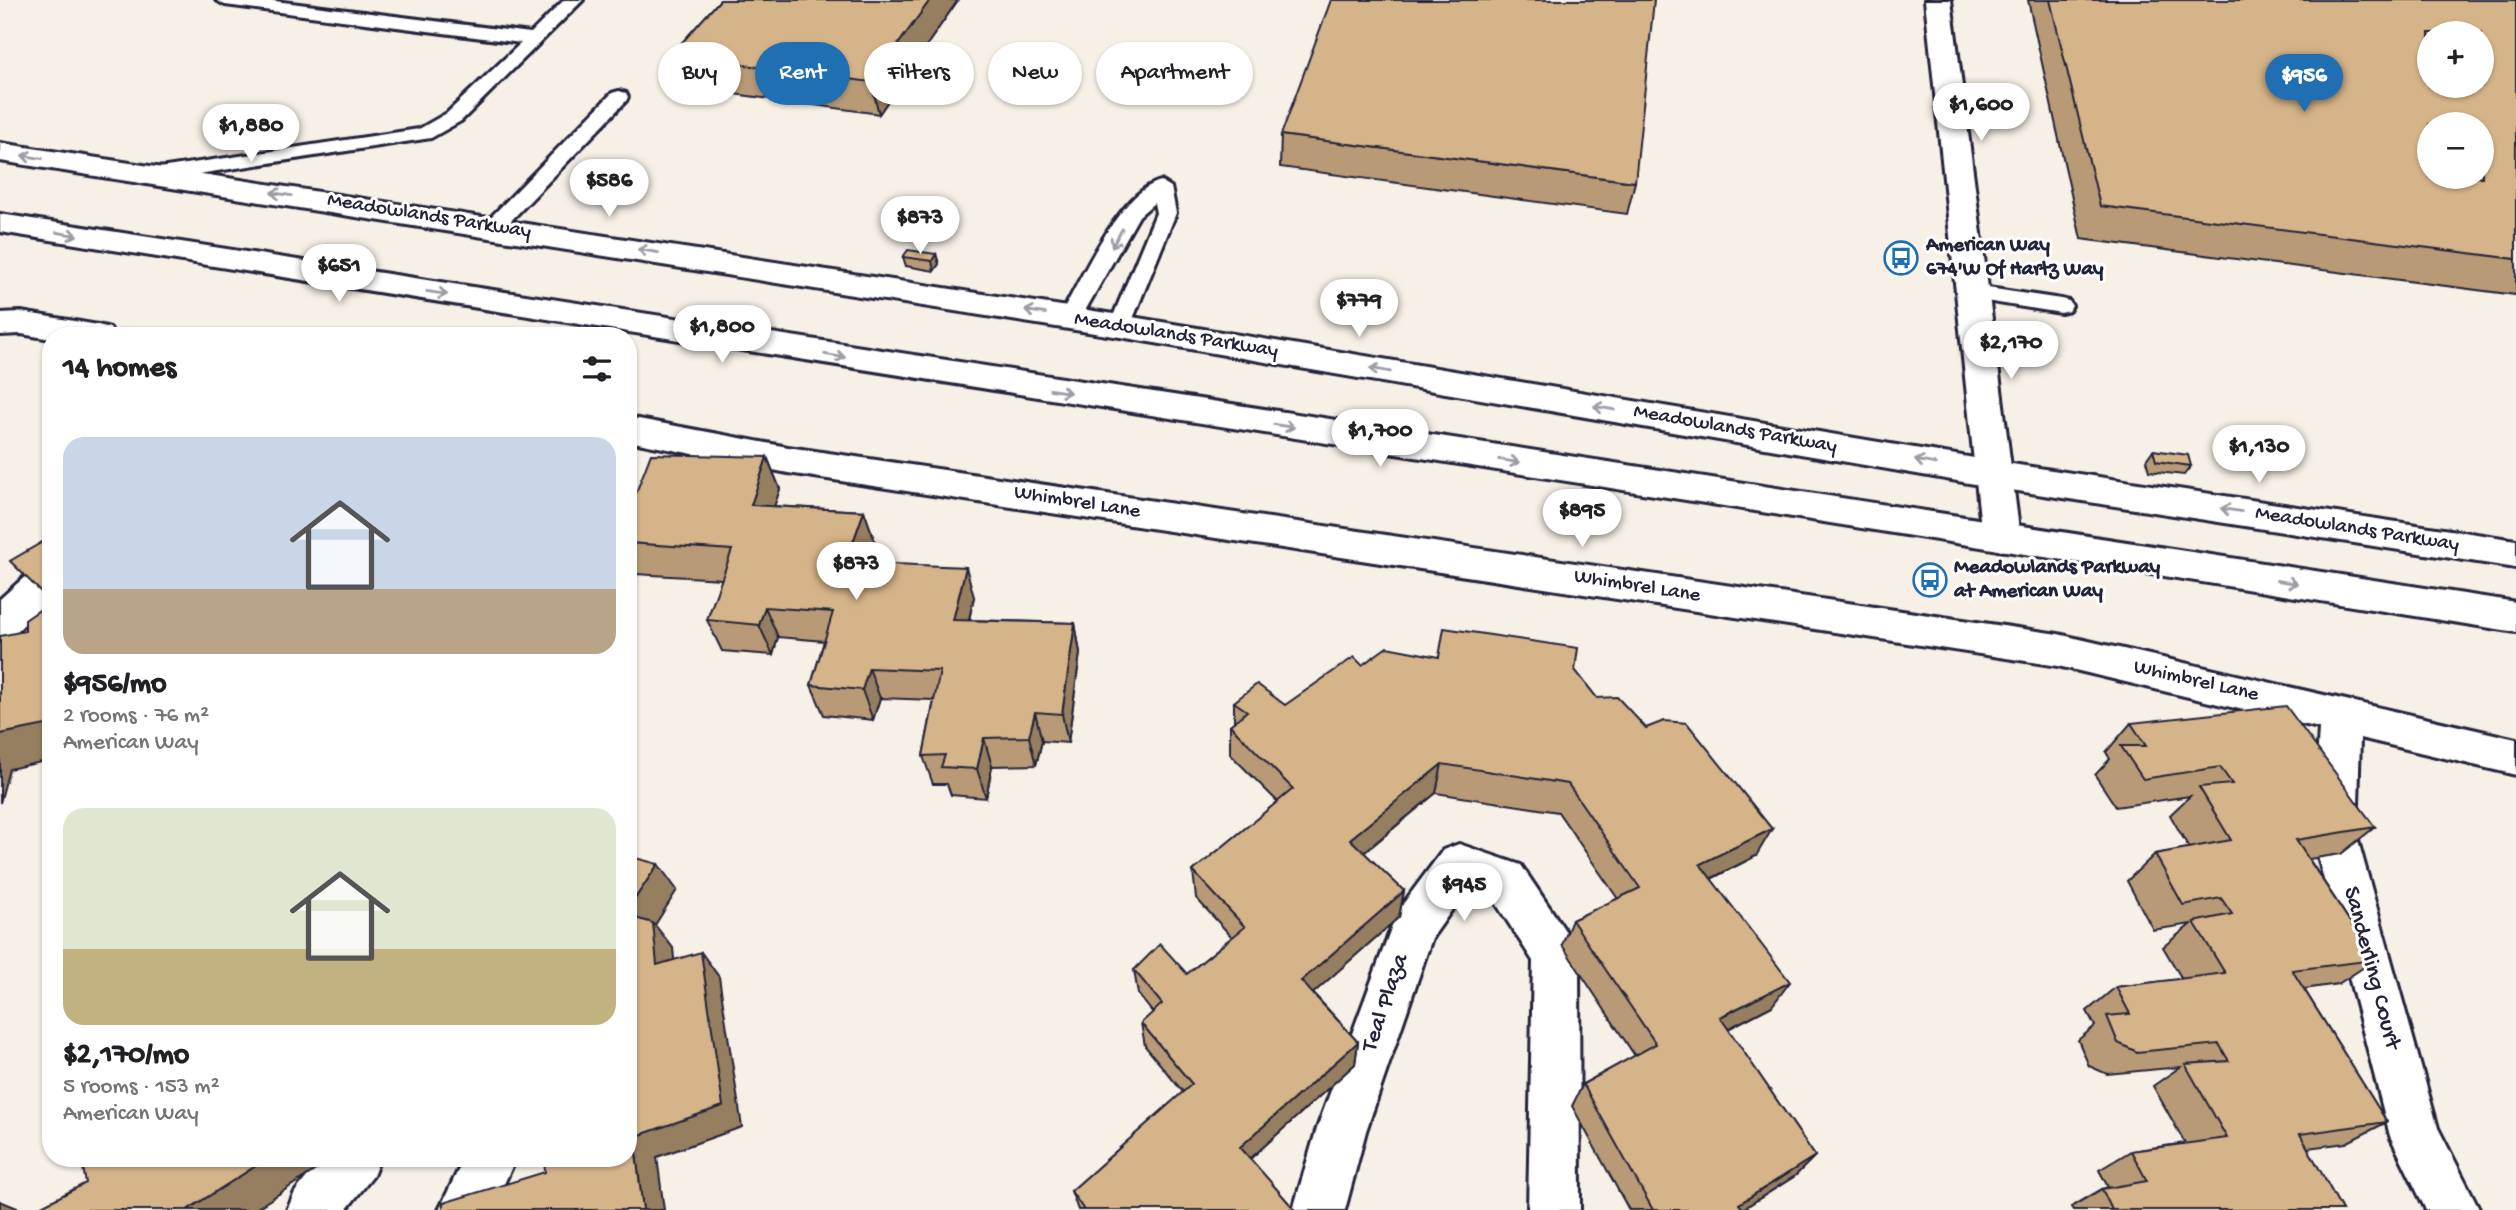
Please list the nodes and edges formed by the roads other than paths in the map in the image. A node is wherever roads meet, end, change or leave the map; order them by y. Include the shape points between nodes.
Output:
1 (225, 0) edge
2 (574, 0) edge
3 (1938, 0) edge
4 (535, 39) junction
5 (618, 97) dead end
6 (0, 152) edge
7 (153, 175) junction
8 (0, 223) edge
9 (494, 226) junction
10 (1975, 293) junction
11 (2061, 306) dead end
12 (1070, 318) junction
13 (0, 324) edge
14 (1120, 326) junction
15 (45, 327) edge
16 (637, 431) edge
17 (1992, 474) junction
18 (2001, 537) junction
19 (2516, 554) edge
20 (42, 583) edge
21 (2516, 617) edge
22 (0, 623) edge
23 (2340, 715) junction
24 (2515, 760) edge
25 (348, 1167) edge
26 (486, 1167) edge
27 (313, 1210) edge
28 (465, 1210) edge
29 (1319, 1210) edge
30 (1554, 1210) edge
31 (2454, 1210) edge

1 - 4 lane
2 - 4 lane
3 - 10 main road
4 - 7 lane via 454,117 424,134
5 - 9 lane
7 -> 6 main road, Meadowlands Parkway
9 -> 7 main road, Meadowlands Parkway
8 -> 18 main road
12 -> 9 main road, Meadowlands Parkway
10 - 11 lane
10 - 17 main road
12 - 14 main road, Meadowlands Parkway
14 -> 12 lane via 1166,213 1161,187 1131,212
13 - 15 main road
17 -> 14 main road, Meadowlands Parkway
16 - 23 main road, Whimbrel Lane via 788,460 2058,650
17 - 18 main road
19 -> 17 main road, Meadowlands Parkway
18 -> 21 main road
20 - 22 main road
23 - 24 main road, Whimbrel Lane
23 - 31 main road, Sanderling Court via 2335,837 2415,1136
25 - 27 main road
26 - 28 main road
29 - 30 main road, Teal Plaza via 1341,1131 1413,927 1459,864 1505,879 1556,956

